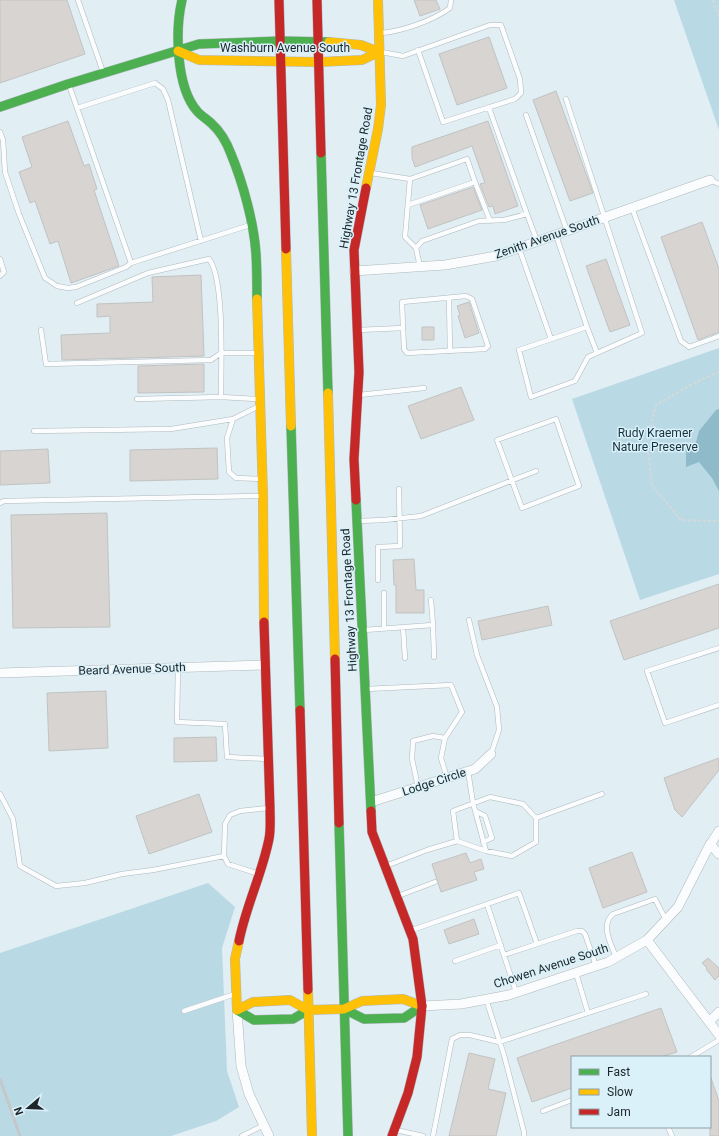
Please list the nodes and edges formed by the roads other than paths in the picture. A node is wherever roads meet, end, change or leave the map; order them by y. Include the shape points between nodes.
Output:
1 (78, 0) edge
2 (182, 0) edge
3 (279, 0) edge
4 (316, 0) edge
5 (378, 0) edge
6 (452, 0) edge
7 (379, 33) junction
8 (280, 41) junction
9 (318, 41) junction
10 (418, 50) junction
11 (178, 51) junction
12 (379, 52) junction
13 (280, 62) junction
14 (319, 62) junction
15 (104, 73) junction
16 (68, 84) junction
17 (566, 99) dead end
18 (0, 107) edge
19 (77, 108) junction
20 (489, 108) junction
21 (526, 115) dead end
22 (0, 132) edge
23 (369, 173) junction
24 (410, 180) junction
25 (475, 182) junction
26 (715, 182) edge
27 (408, 205) junction
28 (632, 208) junction
29 (527, 214) junction
30 (605, 218) junction
31 (490, 221) junction
32 (252, 225) junction
33 (567, 231) junction
34 (556, 235) junction
35 (202, 241) junction
36 (537, 242) junction
37 (416, 248) junction
38 (519, 248) junction
39 (0, 259) edge
40 (131, 263) junction
41 (420, 266) junction
42 (354, 271) junction
43 (0, 276) edge
44 (449, 298) junction
45 (77, 303) dead end
46 (587, 327) junction
47 (403, 328) junction
48 (41, 330) dead end
49 (357, 331) junction
50 (719, 336) edge
51 (551, 339) junction
52 (450, 351) junction
53 (221, 353) junction
54 (258, 353) junction
55 (597, 353) junction
56 (424, 388) dead end
57 (357, 395) junction
58 (221, 398) junction
59 (137, 399) dead end
60 (260, 402) junction
61 (233, 419) junction
62 (34, 431) dead end
63 (536, 471) dead end
64 (262, 479) junction
65 (512, 480) junction
66 (399, 489) dead end
67 (263, 496) junction
68 (0, 503) edge
69 (399, 518) junction
70 (357, 521) junction
71 (378, 580) dead end
72 (384, 593) dead end
73 (431, 600) dead end
74 (469, 620) dead end
75 (433, 625) junction
76 (403, 627) junction
77 (384, 628) junction
78 (363, 630) junction
79 (719, 648) edge
80 (434, 657) dead end
81 (405, 658) dead end
82 (265, 665) junction
83 (178, 668) junction
84 (0, 672) edge
85 (366, 689) junction
86 (719, 705) edge
87 (446, 738) junction
88 (491, 754) joint
89 (269, 759) junction
90 (468, 771) junction
91 (447, 778) junction
92 (418, 787) junction
93 (0, 794) edge
94 (602, 794) dead end
95 (372, 802) junction
96 (473, 803) junction
97 (270, 808) junction
98 (475, 811) junction
99 (536, 818) junction
100 (719, 831) edge
101 (457, 841) junction
102 (483, 842) junction
103 (710, 844) junction
104 (486, 851) junction
105 (719, 854) edge
106 (224, 856) junction
107 (385, 866) junction
108 (260, 874) junction
109 (435, 882) dead end
110 (397, 897) junction
111 (487, 904) junction
112 (666, 920) junction
113 (410, 931) junction
114 (647, 940) junction
115 (537, 944) junction
116 (501, 945) junction
117 (504, 955) junction
118 (616, 957) junction
119 (454, 961) dead end
120 (596, 966) junction
121 (576, 973) junction
122 (516, 992) junction
123 (236, 994) junction
124 (646, 994) dead end
125 (486, 999) junction
126 (422, 1006) junction
127 (344, 1009) junction
128 (237, 1010) junction
129 (308, 1010) junction
130 (184, 1011) dead end
131 (719, 1012) edge
132 (588, 1013) junction
133 (709, 1022) junction
134 (719, 1035) edge
135 (719, 1040) edge
136 (499, 1042) junction
137 (693, 1056) edge
138 (571, 1100) edge
139 (543, 1111) dead end
140 (264, 1125) junction
141 (393, 1133) edge
142 (242, 1136) edge
143 (269, 1136) edge
144 (312, 1136) edge
145 (348, 1136) edge
146 (423, 1136) edge
147 (433, 1136) edge
148 (524, 1136) edge

1 - 15 lane
2 - 11 main road via 179,10
3 - 8 main road
4 - 9 main road
5 - 7 main road, Highway 13 Frontage Road
6 - 7 lane via 450,8 441,15 395,32
7 - 12 main road, Highway 13 Frontage Road
8 - 9 main road, Washburn Avenue South
8 - 11 main road, Washburn Avenue South via 199,44
8 - 13 main road
9 - 12 main road, Washburn Avenue South via 361,45
9 - 14 main road
10 - 12 lane via 403,56
10 - 20 lane via 443,122
10 - 20 lane via 490,25 501,25 520,79 521,93 515,99
11 - 13 main road, Washburn Avenue South via 199,60
11 - 15 main road, Washburn Avenue South
11 - 32 main road via 186,93 196,110 223,138 232,155
12 - 14 main road, Washburn Avenue South via 362,60
12 - 23 main road, Highway 13 Frontage Road via 381,105
13 - 14 main road, Washburn Avenue South
13 - 129 main road
14 - 127 main road
15 - 16 main road, Washburn Avenue South
16 - 18 main road, Washburn Avenue South
16 - 19 lane
17 - 30 lane
19 - 35 lane via 155,83 163,89 168,100
19 - 40 lane
20 - 29 lane
21 - 33 lane
22 - 40 lane via 5,172 45,278 58,286 76,287 126,268
23 - 24 lane
23 - 42 main road, Highway 13 Frontage Road via 357,230
24 - 25 lane via 467,158
24 - 27 lane
25 - 27 lane
25 - 31 lane
26 - 28 street, Zenith Avenue South
27 - 37 lane via 405,237
28 - 30 street, Zenith Avenue South
28 - 50 lane via 681,342 689,347
29 - 31 lane
29 - 36 lane
30 - 33 street, Zenith Avenue South
30 - 55 lane via 642,333
31 - 37 lane via 479,221 422,241
32 - 35 lane
32 - 54 main road via 256,253
33 - 34 street, Zenith Avenue South
34 - 36 street, Zenith Avenue South
34 - 46 lane
35 - 40 lane
36 - 38 street, Zenith Avenue South
37 - 41 lane
38 - 41 street, Zenith Avenue South via 496,256 445,265
38 - 51 lane
39 - 43 lane via 4,272
41 - 42 street, Zenith Avenue South
42 - 49 main road, Highway 13 Frontage Road
44 - 47 lane via 402,302
44 - 52 lane
44 - 52 lane via 466,296 472,299 488,346 485,349
45 - 53 lane via 148,272 209,259 213,265 220,302
46 - 51 lane
46 - 55 lane
47 - 49 lane
47 - 52 lane via 404,349 407,352
48 - 53 lane via 46,364 211,360
49 - 57 main road, Highway 13 Frontage Road
51 - 55 lane via 519,350 531,397 575,381 588,357
53 - 54 lane
53 - 58 lane
54 - 60 main road
56 - 57 lane
57 - 70 main road, Highway 13 Frontage Road via 354,460
58 - 59 lane
58 - 60 lane
60 - 61 lane
60 - 64 main road
61 - 62 lane via 171,429
61 - 64 lane via 227,438 229,472 236,478
63 - 65 lane
64 - 67 main road
65 - 65 lane via 522,508 579,486 556,420 497,440
65 - 69 lane via 420,516
66 - 69 lane
67 - 68 lane
67 - 82 main road
69 - 70 lane
69 - 71 lane via 400,546 378,547
70 - 78 main road, Highway 13 Frontage Road
72 - 77 lane
73 - 75 lane
74 - 88 lane via 477,655 497,707 499,730
75 - 76 lane
75 - 80 lane
76 - 77 lane
76 - 81 lane
77 - 78 lane
78 - 85 main road, Highway 13 Frontage Road
79 - 86 lane via 647,671 665,723
82 - 83 street, Beard Avenue South
82 - 89 main road
83 - 84 street, Beard Avenue South
83 - 89 lane via 177,722 225,724 227,757
85 - 87 lane via 451,685 462,712
85 - 95 main road, Highway 13 Frontage Road
87 - 91 lane via 441,758
87 - 92 lane via 433,736 413,741 412,759
88 - 90 street, Lodge Circle via 475,769
89 - 97 main road
90 - 91 street, Lodge Circle
90 - 96 lane
91 - 92 street, Lodge Circle
92 - 95 street, Lodge Circle
93 - 106 lane via 13,819 20,866 56,886 85,883
94 - 99 lane
95 - 107 main road, Highway 13 Frontage Road via 372,832
96 - 98 lane
96 - 99 lane via 490,797 523,804
96 - 101 lane via 453,811
97 - 106 lane via 240,811 230,815 225,824
97 - 108 main road via 269,838
98 - 102 lane
98 - 102 lane via 485,816 492,838
99 - 104 lane via 536,842 512,856
100 - 103 street, Chowen Avenue South
101 - 104 lane
101 - 107 lane
102 - 104 lane
103 - 105 street
103 - 112 street, Chowen Avenue South via 678,907
106 - 108 lane via 228,864
107 - 110 main road, Highway 13 Frontage Road
108 - 123 main road via 241,929 235,960
109 - 110 lane
110 - 113 main road, Highway 13 Frontage Road
111 - 113 lane
111 - 115 lane via 519,893
111 - 116 lane
112 - 114 street, Chowen Avenue South
112 - 118 lane via 655,899 608,917 607,932
113 - 126 main road, Highway 13 Frontage Road
114 - 118 street, Chowen Avenue South
114 - 133 street
115 - 117 lane
115 - 120 lane via 582,931
116 - 117 lane
116 - 119 lane
117 - 122 lane
118 - 120 street, Chowen Avenue South
120 - 121 street, Chowen Avenue South
121 - 122 street, Chowen Avenue South
121 - 132 lane
122 - 125 street, Chowen Avenue South
123 - 128 main road
123 - 130 lane
124 - 132 lane
125 - 126 street, Chowen Avenue South via 461,1004
125 - 136 lane
126 - 127 main road, Chowen Avenue South via 403,999 362,1001
126 - 127 main road, Chowen Avenue South via 404,1018 364,1019
126 - 141 main road, Highway 13 Frontage Road via 417,1057 408,1093
127 - 129 main road, Chowen Avenue South
127 - 145 main road
128 - 129 main road via 253,1002 290,1000
128 - 129 main road, Chowen Avenue South via 254,1020 293,1019
128 - 140 street via 241,1066 249,1094
129 - 144 main road
131 - 133 street
132 - 136 lane
133 - 134 street
135 - 137 lane
136 - 147 lane via 470,1035 460,1035 452,1039
136 - 148 lane
138 - 139 lane
140 - 142 lane
140 - 143 street
141 - 146 lane

